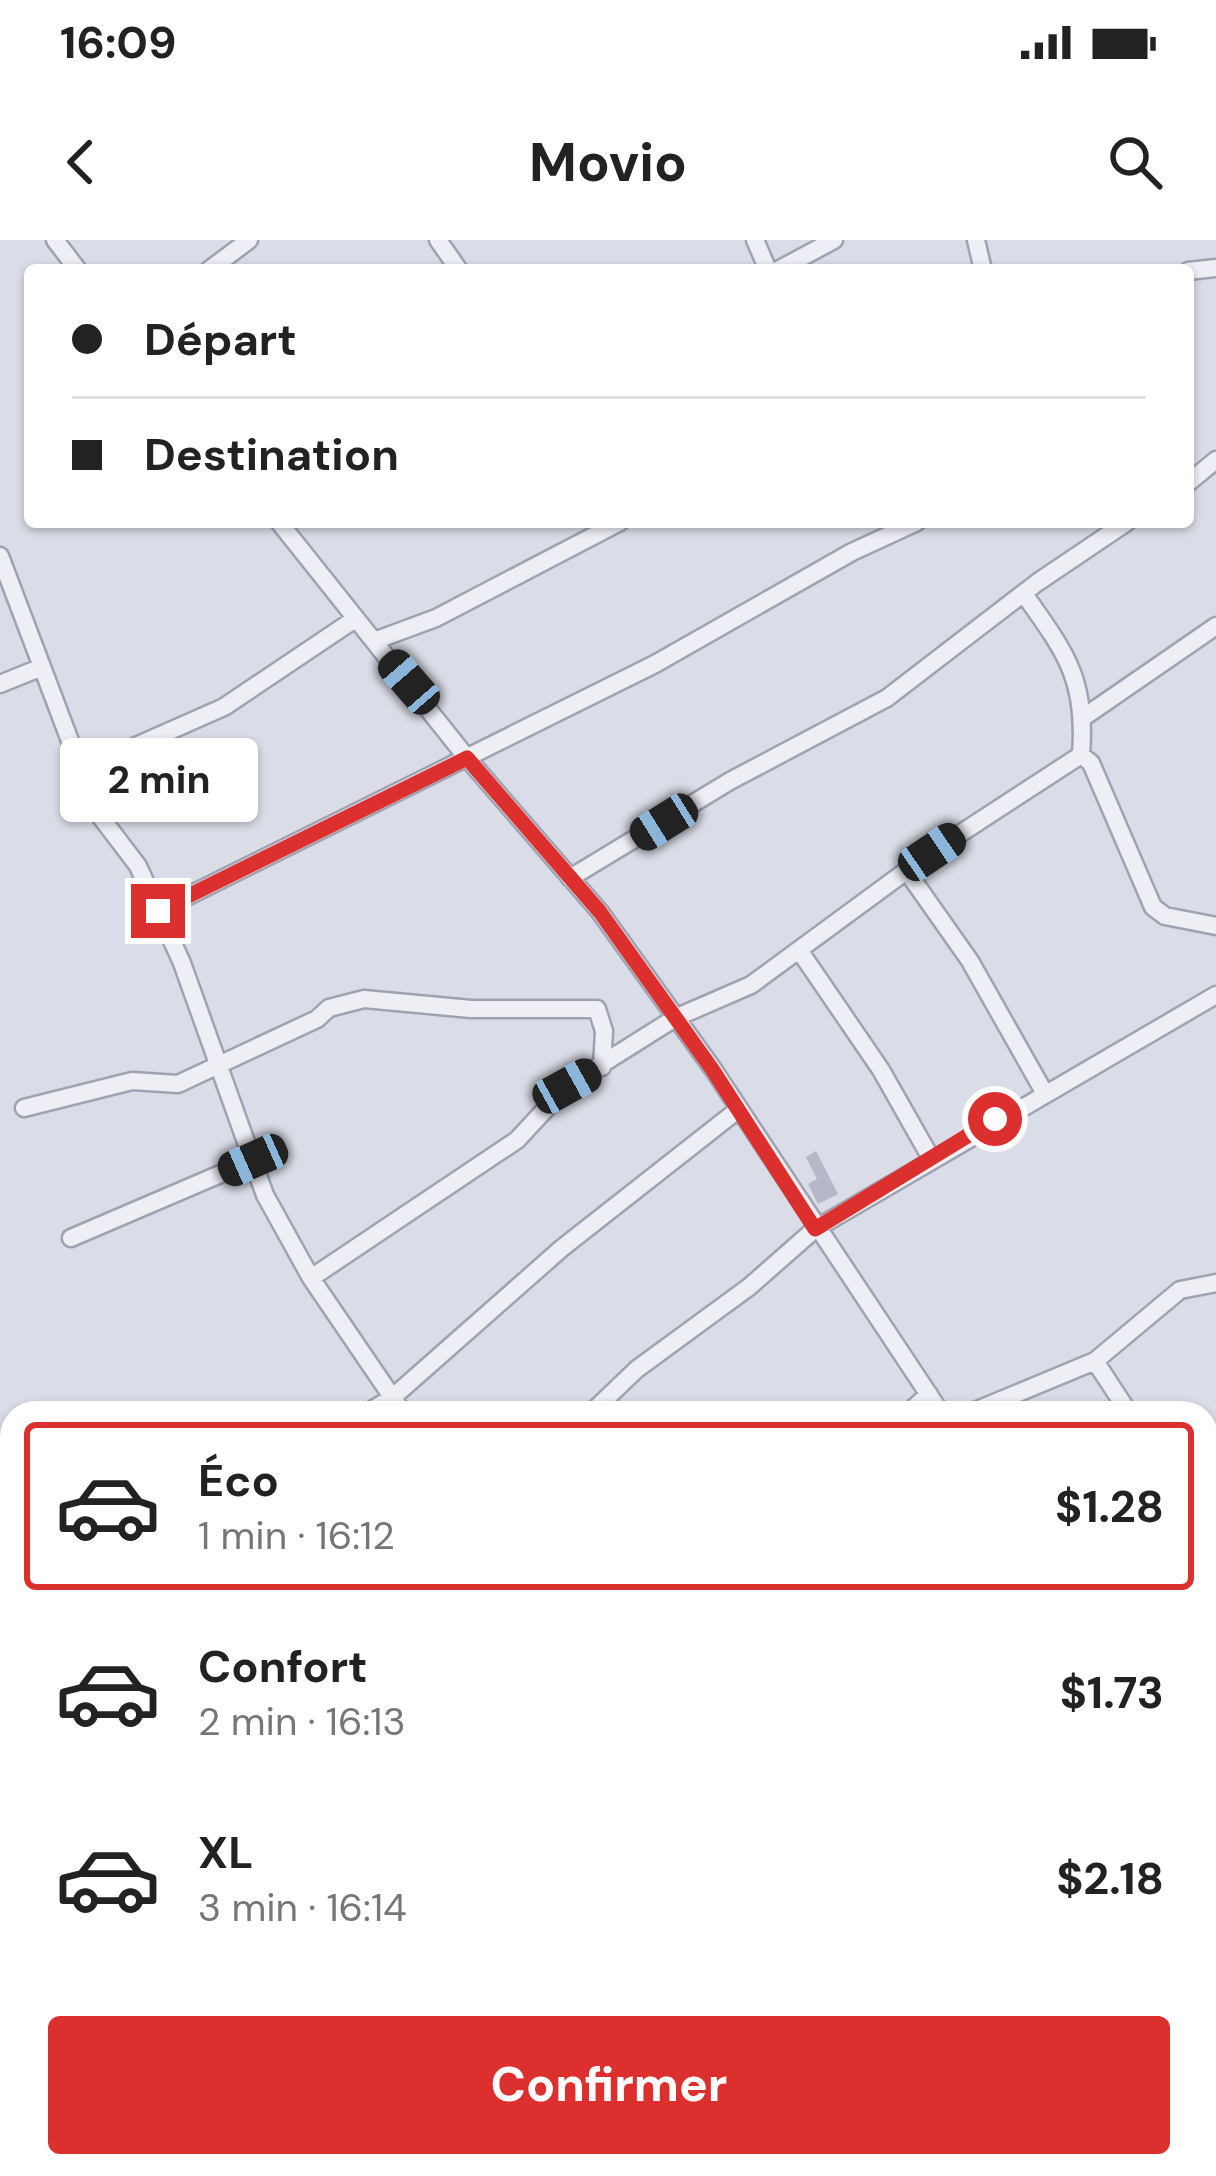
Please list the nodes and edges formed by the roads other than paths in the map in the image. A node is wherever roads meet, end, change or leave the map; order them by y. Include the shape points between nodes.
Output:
1 (249, 240) edge
2 (834, 240) edge
3 (217, 264) edge
4 (789, 264) edge
5 (284, 528) edge
6 (608, 528) edge
7 (906, 528) edge
8 (1112, 528) edge
9 (0, 556) edge
10 (1024, 594) junction
11 (355, 619) junction
12 (1216, 626) edge
13 (374, 641) junction
14 (42, 667) junction
15 (0, 684) edge
16 (1084, 717) junction
17 (1081, 755) junction
18 (467, 758) junction
19 (79, 771) junction
20 (906, 870) junction
21 (570, 878) junction
22 (158, 911) junction
23 (1216, 926) edge
24 (799, 950) junction
25 (1216, 995) edge
26 (675, 1018) junction
27 (219, 1061) junction
28 (602, 1067) junction
29 (1044, 1092) junction
30 (24, 1108) dead end
31 (739, 1109) junction
32 (253, 1160) junction
33 (932, 1160) junction
34 (815, 1229) junction
35 (71, 1238) dead end
36 (311, 1278) junction
37 (1216, 1282) edge
38 (1096, 1361) junction
39 (928, 1394) junction
40 (395, 1401) edge
41 (402, 1401) edge
42 (604, 1401) edge
43 (921, 1401) edge
44 (933, 1401) edge
45 (999, 1401) edge
46 (1121, 1401) edge

1 - 3 street
2 - 4 street
5 - 11 street
6 - 13 street via 436,618
7 - 18 street
8 - 10 street
9 - 14 street
10 - 16 street via 1066,652
10 - 21 street via 887,698
11 - 13 street
11 - 19 street via 224,707
12 - 16 street
13 - 18 street
14 - 15 street
14 - 19 street
16 - 17 street
17 - 20 street
17 - 23 street via 1120,823 1153,907
18 - 21 street
18 - 22 street
19 - 22 street
20 - 24 street
20 - 29 street via 970,961
21 - 26 street
22 - 27 street
24 - 26 street via 751,985
24 - 33 street
25 - 29 street
26 - 28 street
26 - 31 street
27 - 28 street via 364,999 597,1009
27 - 30 street via 178,1084 132,1081
27 - 32 street
28 - 36 street via 567,1086 517,1140
29 - 33 street
31 - 34 street
31 - 41 street via 562,1248
32 - 35 street
32 - 36 street
33 - 34 street
34 - 39 street
34 - 42 street
36 - 40 street
37 - 38 street via 1180,1290
38 - 45 street
38 - 46 street
39 - 43 street
39 - 44 street

